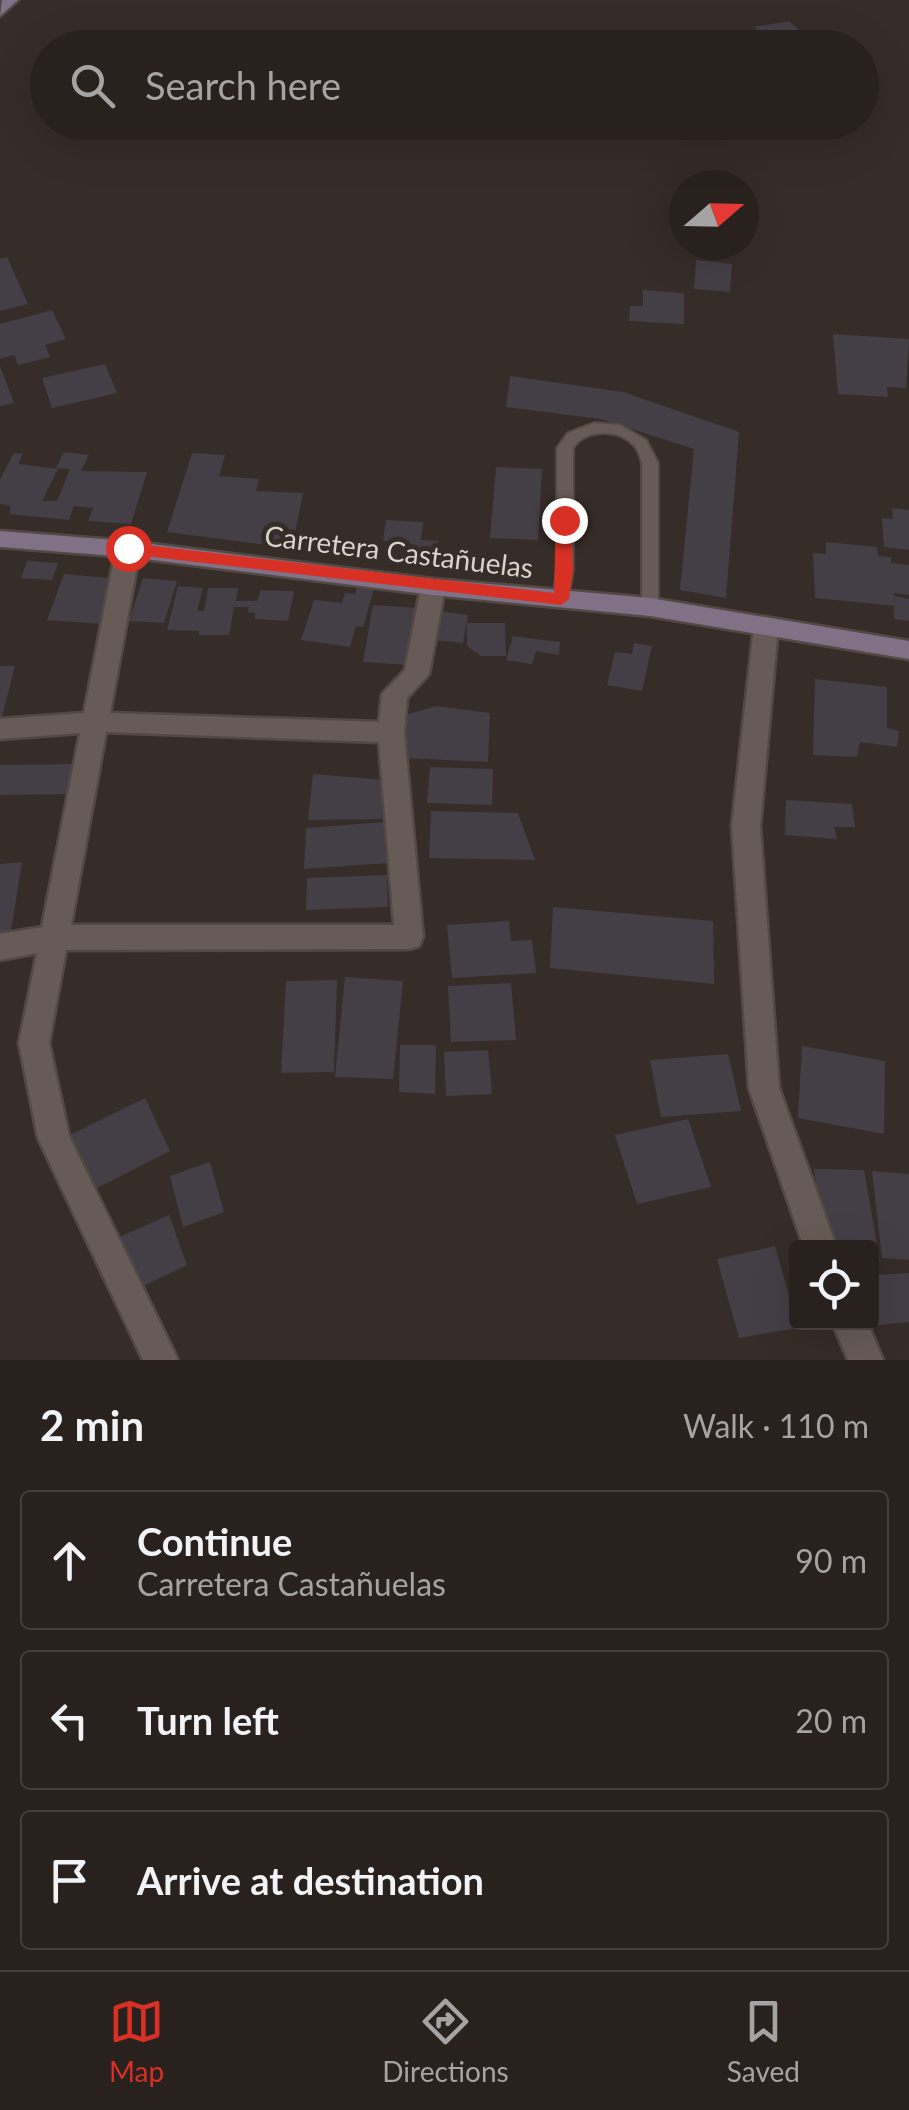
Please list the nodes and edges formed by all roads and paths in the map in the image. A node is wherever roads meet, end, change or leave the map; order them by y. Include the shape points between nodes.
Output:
1 (10, 0) edge
2 (0, 11) edge
3 (0, 539) edge
4 (128, 548) junction
5 (434, 587) junction
6 (561, 599) junction
7 (650, 607) junction
8 (766, 627) junction
9 (909, 650) edge
10 (96, 722) junction
11 (0, 728) edge
12 (391, 732) junction
13 (51, 938) junction
14 (0, 947) edge
15 (818, 1240) edge
16 (853, 1330) edge
17 (161, 1360) edge
18 (866, 1360) edge

1 - 2 street
3 - 4 street, Carretera Castañuelas
4 - 5 street, Carretera Castañuelas
4 - 10 street
5 - 6 street, Carretera Castañuelas
5 - 12 street via 417,674 395,694
6 - 7 street, Carretera Castañuelas
6 - 7 lane via 565,448 583,430 605,427 634,437 650,462
7 - 8 street, Carretera Castañuelas
8 - 9 street, Carretera Castañuelas
8 - 15 street via 746,826 764,1088
10 - 11 street
10 - 12 street
10 - 13 street
12 - 13 street via 410,937
13 - 14 street
13 - 17 street via 34,1042 54,1138
16 - 18 street

